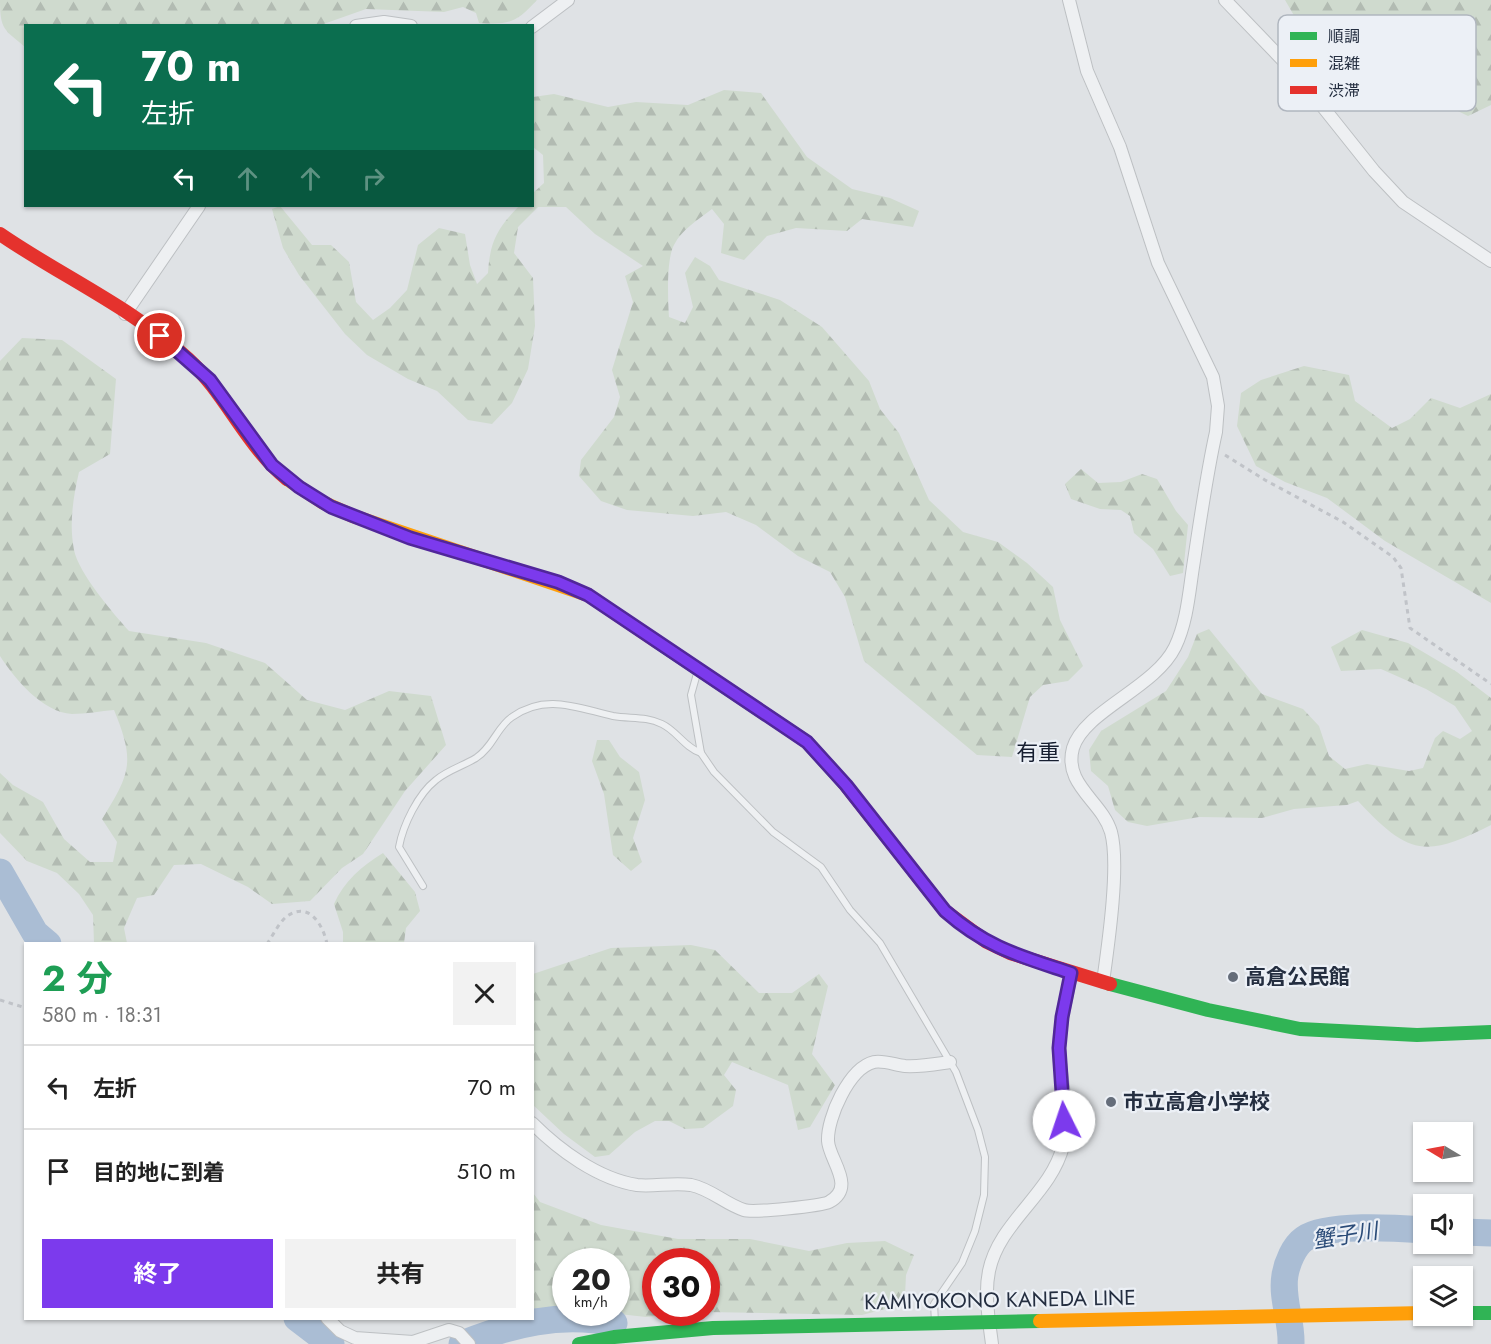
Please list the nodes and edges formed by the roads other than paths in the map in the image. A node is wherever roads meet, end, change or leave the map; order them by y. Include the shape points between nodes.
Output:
1 (568, 0) edge
2 (1069, 0) edge
3 (1225, 0) edge
4 (370, 24) edge
5 (398, 24) edge
6 (534, 26) edge
7 (1278, 55) edge
8 (1326, 111) edge
9 (198, 207) edge
10 (0, 234) edge
11 (1491, 261) edge
12 (125, 314) junction
13 (698, 670) junction
14 (701, 753) junction
15 (423, 886) dead end
16 (1071, 973) junction
17 (1103, 982) junction
18 (1491, 1032) edge
19 (950, 1062) junction
20 (534, 1125) edge
21 (1491, 1312) edge
22 (1413, 1313) edge
23 (1473, 1313) edge
24 (329, 1320) edge
25 (989, 1321) junction
26 (935, 1323) junction
27 (469, 1344) edge
28 (579, 1344) edge
29 (992, 1344) edge

1 - 6 street
2 - 17 street via 1087,71 1120,147 1158,263 1213,377 1218,406 1185,617 1174,648 1160,669 1085,729 1073,750 1075,777 1106,818 1114,857
3 - 7 street
4 - 5 street
8 - 11 street via 1403,202
9 - 12 street
10 - 12 street via 37,262
12 - 13 street via 187,358 210,380 272,465 323,502 410,538 558,582 588,595
13 - 14 lane via 692,695
13 - 16 street via 822,755 945,911 965,928 1010,953
14 - 15 lane via 691,750 653,719 614,716 579,705 528,708 510,718 490,747 435,781 420,800 402,832 399,847
14 - 19 lane via 714,772 773,832 821,867 850,910 880,943
16 - 17 street
16 - 25 street via 1059,1048 1064,1143 1059,1161 1045,1184 996,1251 989,1271
17 - 18 street via 1300,1029 1417,1035
19 - 20 street via 907,1066 874,1062 859,1071 835,1107 828,1131 828,1145 841,1174 839,1191 829,1202 746,1211 707,1189 690,1185 637,1185 616,1179 562,1150
19 - 26 lane via 985,1156 984,1195 962,1263 934,1305
21 - 23 street
22 - 25 street, KAMIYOKONO KANEDA LINE
24 - 27 street via 355,1338 413,1342 449,1330 459,1333
25 - 26 street, KAMIYOKONO KANEDA LINE
25 - 29 street
26 - 28 street, KAMIYOKONO KANEDA LINE via 670,1330

